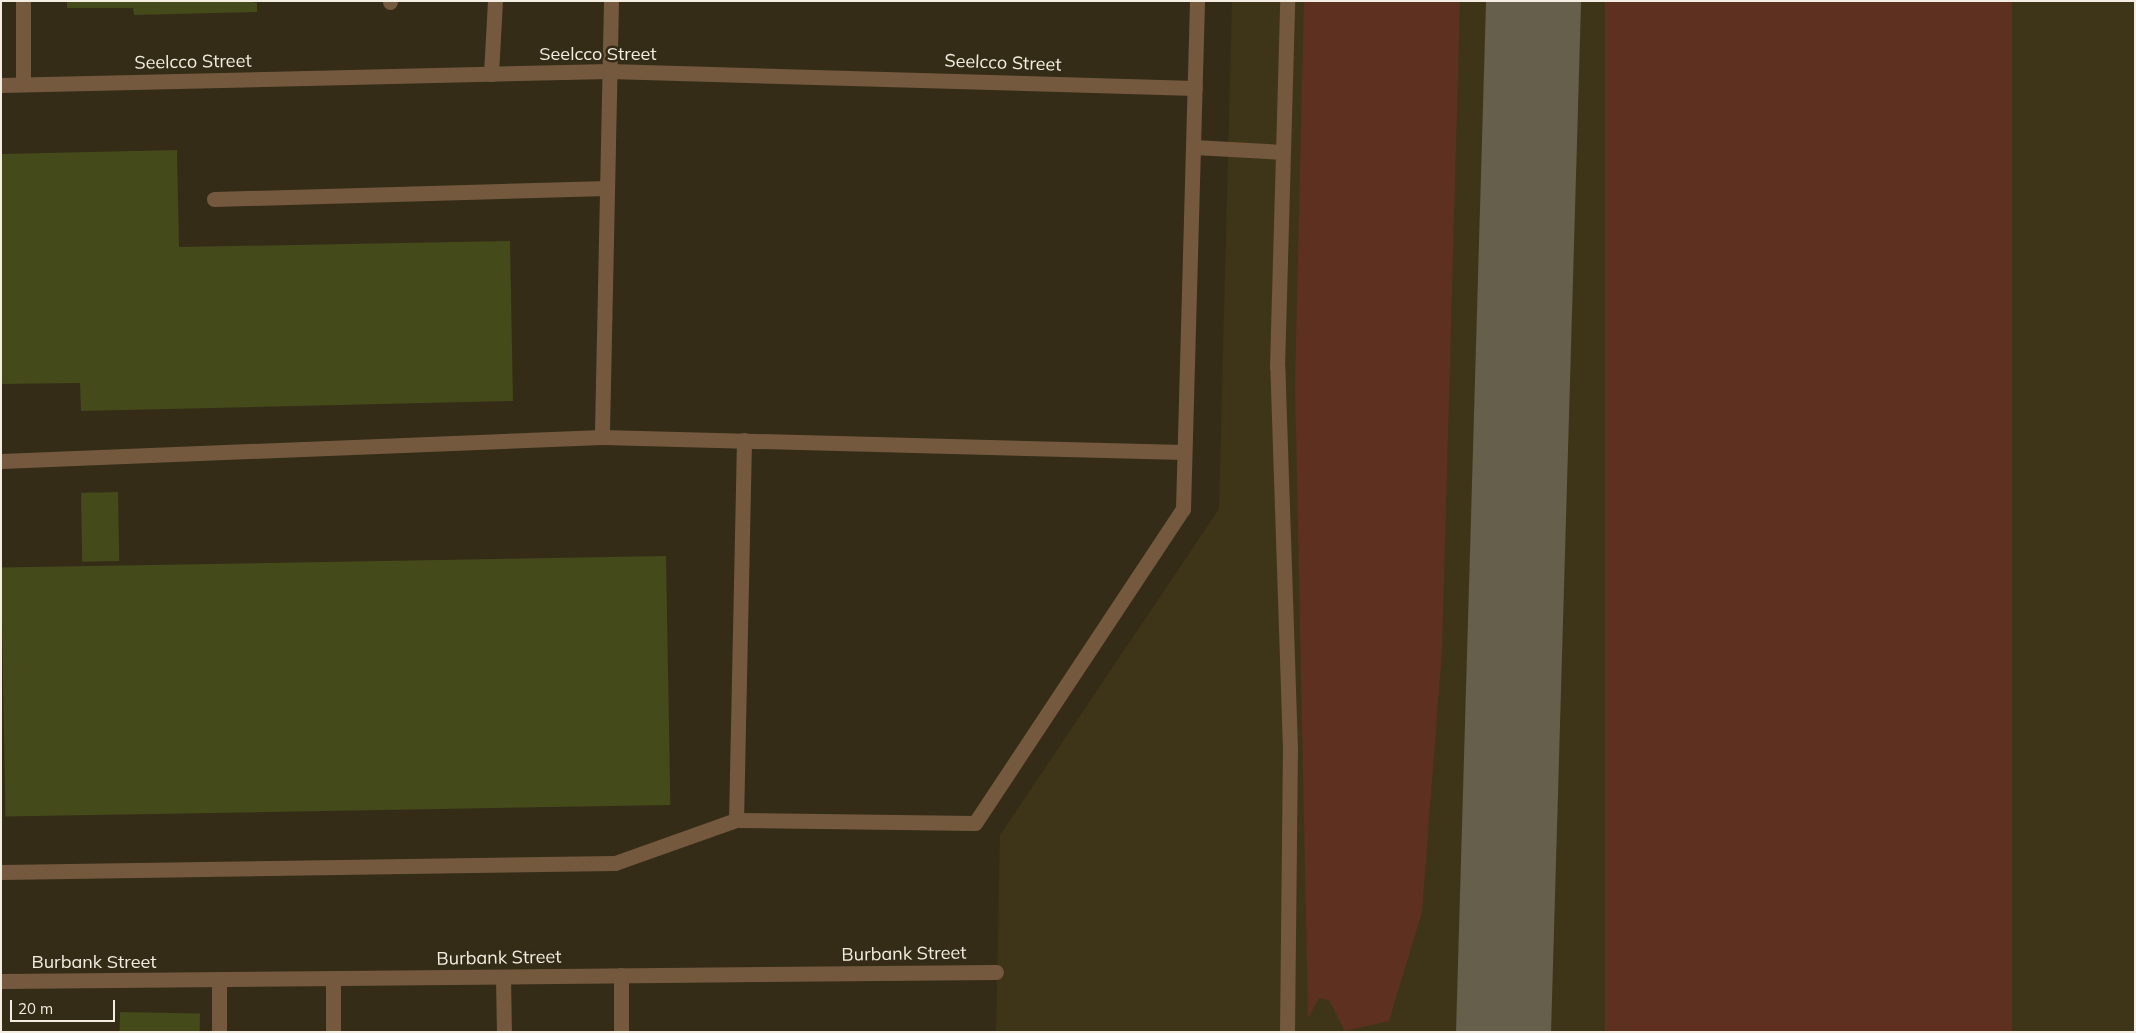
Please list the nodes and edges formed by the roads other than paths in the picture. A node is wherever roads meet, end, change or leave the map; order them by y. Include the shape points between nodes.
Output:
1 (24, 1) edge
2 (495, 1) edge
3 (611, 1) edge
4 (1197, 1) edge
5 (1288, 1) edge
6 (610, 71) junction
7 (492, 74) junction
8 (23, 84) junction
9 (1, 85) edge
10 (1195, 88) junction
11 (1194, 147) junction
12 (1283, 152) junction
13 (607, 188) junction
14 (214, 199) dead end
15 (602, 437) junction
16 (744, 440) junction
17 (1184, 452) junction
18 (1, 461) edge
19 (736, 820) junction
20 (1, 872) edge
21 (996, 972) dead end
22 (621, 975) junction
23 (503, 976) junction
24 (333, 978) junction
25 (219, 979) junction
26 (1, 981) edge
27 (219, 1032) edge
28 (333, 1032) edge
29 (504, 1032) edge
30 (622, 1032) edge
31 (1287, 1032) edge

1 - 8 street
2 - 7 street
3 - 6 street
4 - 10 street
5 - 12 street
6 - 7 street, Seelcco Street
6 - 10 street, Seelcco Street
6 - 13 street
7 - 8 street, Seelcco Street
8 - 9 street, Seelcco Street
10 - 11 street
11 - 12 street
11 - 17 street
12 - 31 street via 1277,367 1290,749
13 - 14 street
13 - 15 street
15 - 16 street
15 - 18 street
16 - 17 street
16 - 19 street
17 - 19 street via 1183,509 975,823
19 - 20 street via 615,863
21 - 22 street, Burbank Street
22 - 23 street, Burbank Street
22 - 30 street
23 - 24 street, Burbank Street
23 - 29 street
24 - 25 street, Burbank Street
24 - 28 street
25 - 26 street, Burbank Street
25 - 27 street

